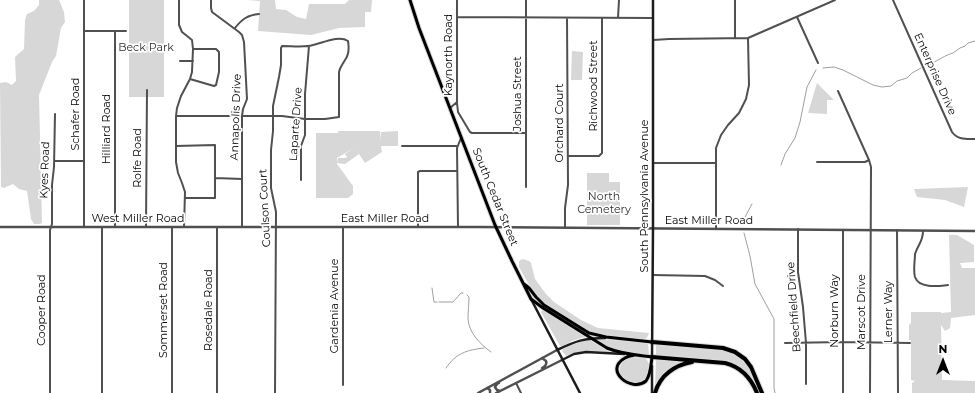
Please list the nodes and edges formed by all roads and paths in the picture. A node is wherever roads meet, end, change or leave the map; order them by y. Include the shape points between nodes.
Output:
1 (84, 0) edge
2 (179, 0) edge
3 (211, 0) edge
4 (410, 0) edge
5 (457, 0) edge
6 (526, 0) edge
7 (619, 0) edge
8 (653, 0) edge
9 (736, 0) edge
10 (835, 0) edge
11 (893, 0) edge
12 (259, 14) dead end
13 (526, 17) junction
14 (797, 17) junction
15 (457, 18) junction
16 (567, 18) junction
17 (602, 18) junction
18 (618, 18) junction
19 (653, 18) junction
20 (235, 28) junction
21 (84, 31) junction
22 (126, 31) dead end
23 (115, 32) junction
24 (736, 38) junction
25 (748, 38) junction
26 (653, 40) junction
27 (309, 46) junction
28 (193, 49) junction
29 (180, 61) dead end
30 (193, 61) junction
31 (818, 63) dead end
32 (190, 79) junction
33 (147, 90) dead end
34 (838, 91) dead end
35 (457, 102) junction
36 (450, 108) junction
37 (55, 114) dead end
38 (176, 116) junction
39 (242, 116) junction
40 (273, 116) junction
41 (305, 119) junction
42 (526, 133) junction
43 (461, 137) junction
44 (975, 139) edge
45 (176, 146) junction
46 (402, 146) dead end
47 (457, 146) junction
48 (568, 156) junction
49 (869, 160) junction
50 (54, 161) junction
51 (84, 161) junction
52 (817, 162) dead end
53 (653, 163) junction
54 (716, 163) junction
55 (458, 171) junction
56 (215, 178) junction
57 (242, 179) junction
58 (300, 180) dead end
59 (526, 187) dead end
60 (185, 198) junction
61 (0, 227) edge
62 (51, 227) junction
63 (84, 227) junction
64 (102, 227) junction
65 (115, 227) junction
66 (146, 227) junction
67 (172, 227) junction
68 (184, 227) junction
69 (217, 227) junction
70 (242, 227) junction
71 (275, 227) junction
72 (343, 227) junction
73 (418, 227) junction
74 (458, 227) junction
75 (497, 228) junction
76 (565, 228) junction
77 (653, 229) junction
78 (716, 229) junction
79 (798, 230) junction
80 (843, 230) junction
81 (870, 230) junction
82 (897, 230) junction
83 (923, 231) junction
84 (975, 231) edge
85 (653, 275) junction
86 (523, 283) junction
87 (723, 286) dead end
88 (948, 286) dead end
89 (531, 299) junction
90 (590, 338) junction
91 (606, 338) junction
92 (652, 342) junction
93 (843, 342) junction
94 (870, 342) junction
95 (785, 343) dead end
96 (806, 343) junction
97 (898, 343) junction
98 (910, 343) dead end
99 (557, 350) junction
100 (628, 354) junction
101 (634, 355) junction
102 (652, 356) junction
103 (542, 358) junction
104 (562, 360) junction
105 (698, 361) junction
106 (520, 370) junction
107 (523, 380) junction
108 (516, 383) junction
109 (806, 384) dead end
110 (343, 385) dead end
111 (487, 388) junction
112 (500, 391) junction
113 (480, 392) edge
114 (50, 393) edge
115 (102, 393) edge
116 (172, 393) edge
117 (217, 393) edge
118 (275, 393) edge
119 (490, 393) edge
120 (496, 393) edge
121 (521, 393) edge
122 (580, 393) edge
123 (652, 393) edge
124 (655, 393) edge
125 (757, 393) edge
126 (762, 393) edge
127 (843, 393) edge
128 (870, 393) edge
129 (898, 393) edge

1 - 21 street, Schafer Road
2 - 28 street via 179,25 182,32 192,40
3 - 20 street, Annapolis Drive via 212,12
4 - 36 main road, South Cedar Street
5 - 15 street, Kaynorth Road
6 - 13 street, Joshua Street
7 - 18 street
8 - 19 main road, South Pennsylvania Avenue
9 - 24 street
10 - 14 street
11 - 44 street, Enterprise Drive via 952,132 959,138
12 - 20 street via 243,19
13 - 15 street
13 - 16 street
13 - 42 street, Joshua Street
14 - 25 street
14 - 31 street
15 - 35 street, Kaynorth Road
16 - 17 street
16 - 48 street, Orchard Court
17 - 18 street
17 - 48 street, Richwood Street via 603,152 600,156
18 - 19 street
19 - 26 main road, South Pennsylvania Avenue
20 - 39 street, Annapolis Drive via 242,35 244,42 247,99
21 - 23 street
21 - 51 street, Schafer Road
22 - 23 street
23 - 65 street, Hilliard Road
24 - 25 street
24 - 26 street
25 - 54 street via 746,99 739,113 720,135 716,148
26 - 53 main road, South Pennsylvania Avenue
27 - 40 street, Coulson Court via 280,48 280,70
27 - 41 street, Laparte Drive
27 - 41 street via 344,39 348,42 348,55 339,72 339,117
28 - 30 street
28 - 32 street via 216,49 219,52 219,72 216,85 212,86
29 - 30 street
30 - 32 street
32 - 38 street via 180,96
33 - 66 street, Rolfe Road
34 - 49 street, Marscot Drive
35 - 36 street, Kaynorth Road
35 - 42 street via 458,112 472,133
36 - 43 main road, South Cedar Street
37 - 50 street, Kyes Road
38 - 39 street
38 - 45 street
39 - 40 street
39 - 57 street, Annapolis Drive
40 - 41 street
40 - 71 street, Coulson Court via 271,188 276,212
41 - 58 street, Laparte Drive
42 - 59 street, Joshua Street
43 - 47 street
43 - 75 main road, South Cedar Street
45 - 56 street via 215,146
45 - 60 street via 176,168 184,186
46 - 47 street
47 - 55 street
48 - 76 street, Orchard Court
49 - 52 street
49 - 81 street, Marscot Drive
50 - 51 street
50 - 62 street, Kyes Road
51 - 63 street, Schafer Road
53 - 54 street
53 - 77 main road, South Pennsylvania Avenue
54 - 78 street
55 - 73 street via 418,172
55 - 74 street
56 - 57 street
56 - 60 street via 215,198
57 - 70 street, Annapolis Drive
60 - 68 street
61 - 62 street, West Miller Road
62 - 63 street, West Miller Road
62 - 114 street, Cooper Road
63 - 64 street, West Miller Road
64 - 65 street, West Miller Road
64 - 115 street
65 - 66 street, West Miller Road
66 - 67 street, West Miller Road
67 - 68 street, West Miller Road
67 - 116 street, Sommerset Road
68 - 69 street, West Miller Road
69 - 70 street, West Miller Road
69 - 117 street, Rosedale Road
70 - 71 street, West Miller Road
71 - 72 street, East Miller Road
71 - 118 street, Coulson Court
72 - 73 street, East Miller Road
72 - 110 street, Gardenia Avenue
73 - 74 street, East Miller Road
74 - 75 street, East Miller Road
75 - 76 street, East Miller Road
75 - 86 main road, South Cedar Street
76 - 77 street, East Miller Road
77 - 78 street, East Miller Road
77 - 85 main road, South Pennsylvania Avenue
78 - 79 street, East Miller Road
79 - 80 street, East Miller Road
79 - 96 street, Beechfield Drive via 798,272
80 - 81 street, East Miller Road
80 - 93 street, Norburn Way
81 - 82 street, East Miller Road
81 - 94 street, Marscot Drive
82 - 83 street, East Miller Road
82 - 97 street, Lerner Way
83 - 84 street, East Miller Road
83 - 88 street via 915,254 917,281 924,285
85 - 87 street via 704,276
85 - 92 main road, South Pennsylvania Avenue
86 - 89 main road, South Cedar Street
86 - 91 main road via 550,309 587,332
89 - 90 main road
89 - 99 main road, South Cedar Street
90 - 91 main road
90 - 99 main road
90 - 100 main road via 609,349
91 - 92 main road
92 - 102 main road, South Pennsylvania Avenue
92 - 126 highway via 723,348 735,352 752,366
93 - 94 street
93 - 96 street
93 - 127 street, Norburn Way
94 - 97 street
94 - 128 street, Marscot Drive
95 - 96 street
96 - 109 street, Beechfield Drive
97 - 98 street
97 - 129 street, Lerner Way
99 - 103 street
99 - 104 main road, South Cedar Street
100 - 101 main road
100 - 104 main road via 586,352
101 - 102 main road
101 - 102 main road via 624,358 618,368 620,380 631,387 639,386 647,380
102 - 105 highway
102 - 123 main road, South Pennsylvania Avenue
103 - 106 street
103 - 107 street via 547,363 545,366
104 - 107 street
104 - 122 main road, South Cedar Street
105 - 124 highway via 671,369
105 - 125 highway via 725,363 737,368 750,379
106 - 111 street
106 - 112 street via 497,384 496,389
107 - 108 street
108 - 112 street
108 - 121 street
111 - 113 street
111 - 119 street
112 - 120 street

